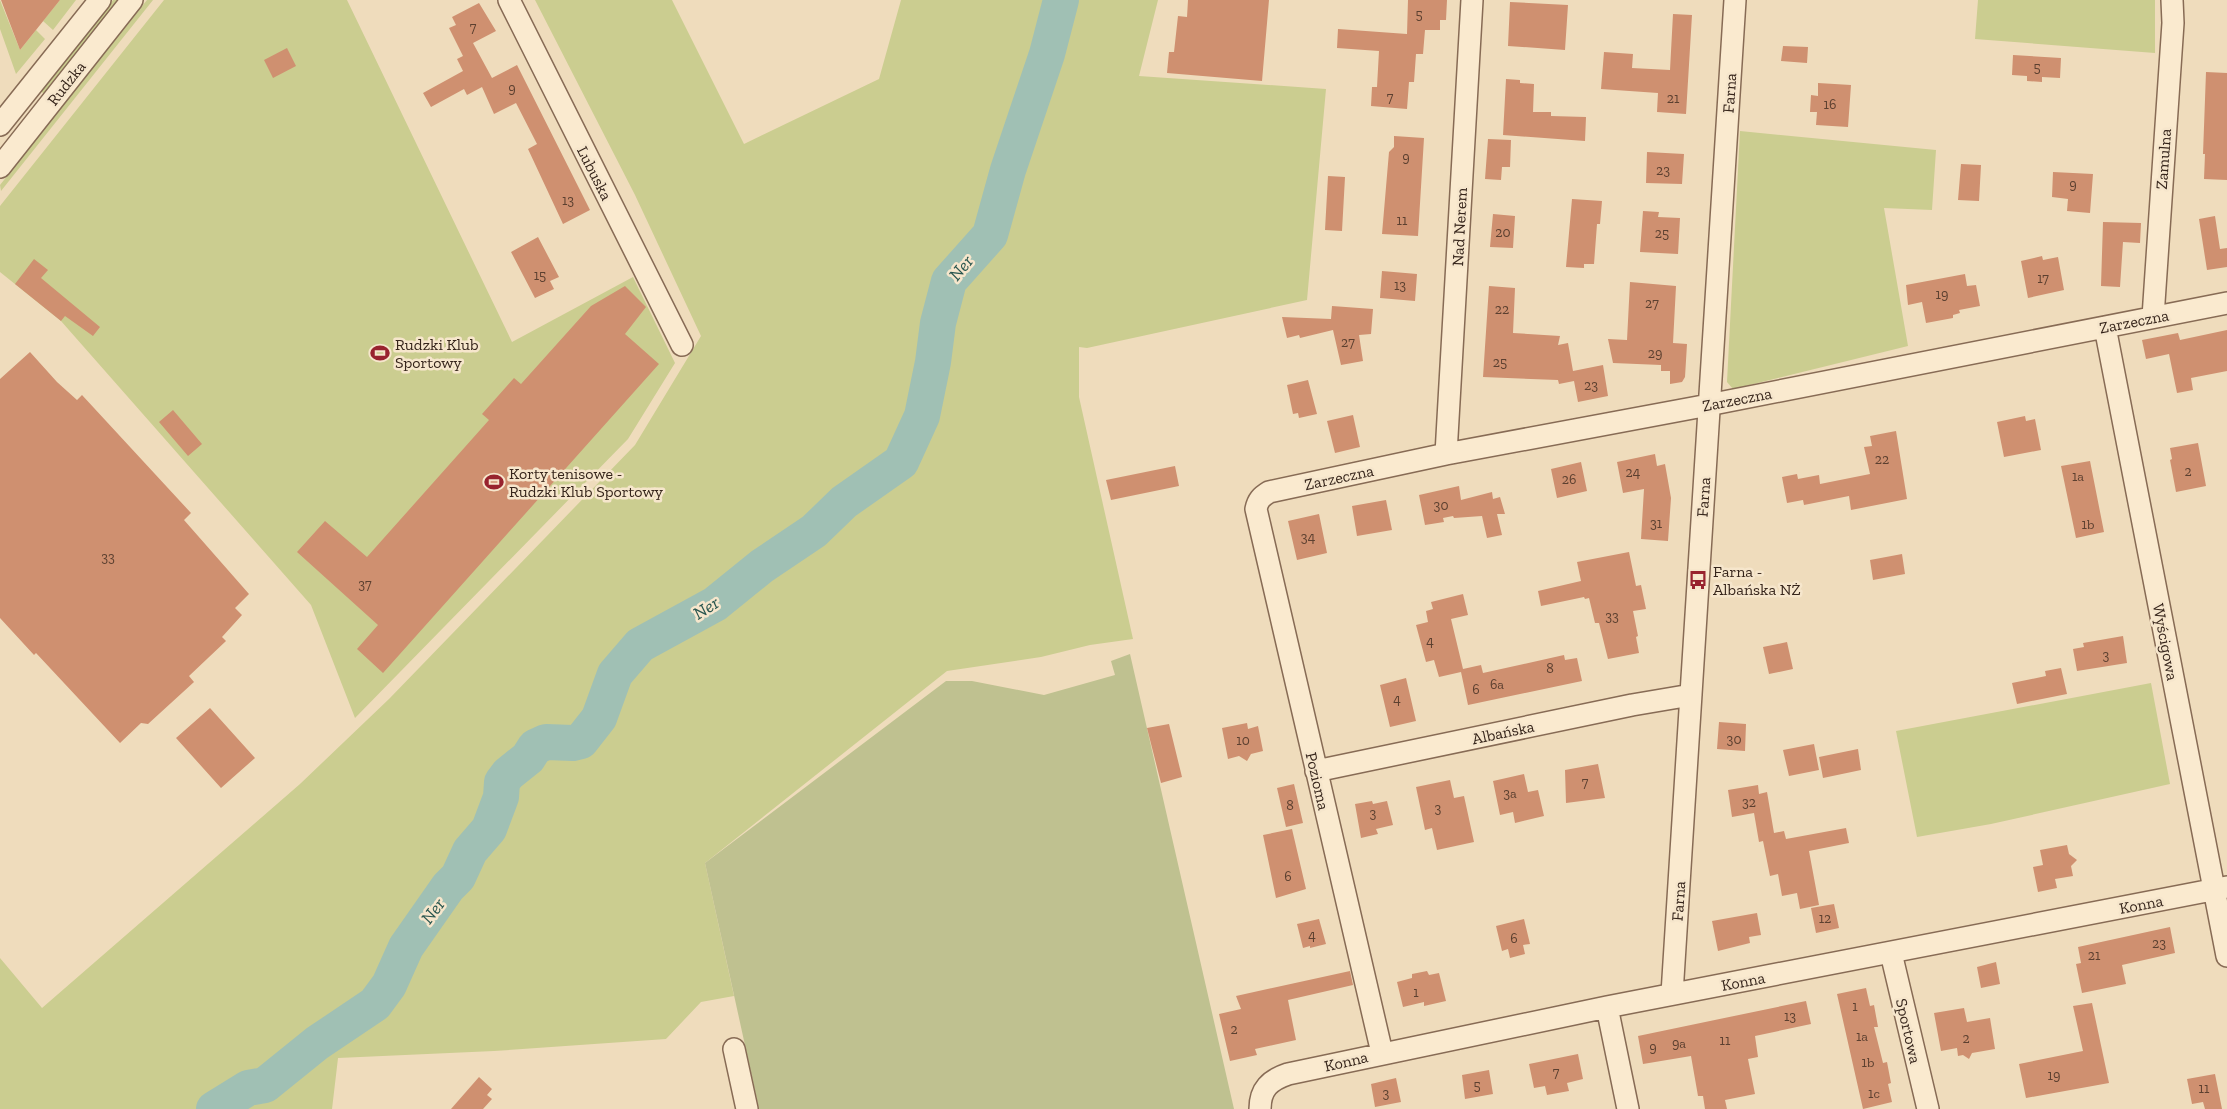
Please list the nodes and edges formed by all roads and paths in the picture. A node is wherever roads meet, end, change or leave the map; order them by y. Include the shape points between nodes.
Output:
1 (100, 0) edge
2 (132, 0) edge
3 (509, 0) edge
4 (1472, 0) edge
5 (1735, 0) edge
6 (2172, 0) edge
7 (2, 122) edge
8 (24, 136) junction
9 (0, 167) edge
10 (2227, 303) edge
11 (2153, 317) junction
12 (2105, 327) junction
13 (682, 345) dead end
14 (1709, 405) junction
15 (1446, 454) junction
16 (1256, 509) joint
17 (1691, 695) junction
18 (1316, 771) junction
19 (2220, 889) edge
20 (1891, 953) junction
21 (2227, 956) edge
22 (1672, 994) junction
23 (1608, 1007) junction
24 (734, 1049) dead end
25 (1382, 1053) junction
26 (1262, 1099) edge
27 (747, 1109) edge
28 (1628, 1109) edge
29 (1928, 1109) edge

1 - 7 street, Rudzka
2 - 8 street, Rudzka
3 - 13 street, Lubuska
4 - 15 street, Nad Nerem
5 - 14 street, Farna
6 - 11 street, Zamulna
7 - 8 street
8 - 9 street, Rudzka
10 - 11 street, Zarzeczna
11 - 12 street, Zarzeczna
12 - 14 street, Zarzeczna
12 - 19 street, Wyścigowa
14 - 15 street, Zarzeczna
14 - 17 street, Farna
15 - 16 street, Zarzeczna via 1269,492 1258,502
16 - 18 street, Pozioma
17 - 18 street, Albańska
17 - 22 street, Farna
18 - 25 street, Pozioma
19 - 20 street, Konna
19 - 21 street, Wyścigowa
20 - 22 street, Konna
20 - 29 street, Sportowa
22 - 23 street, Konna
23 - 25 street, Konna
23 - 28 street
24 - 27 street
25 - 26 street, Konna via 1288,1074 1270,1082

